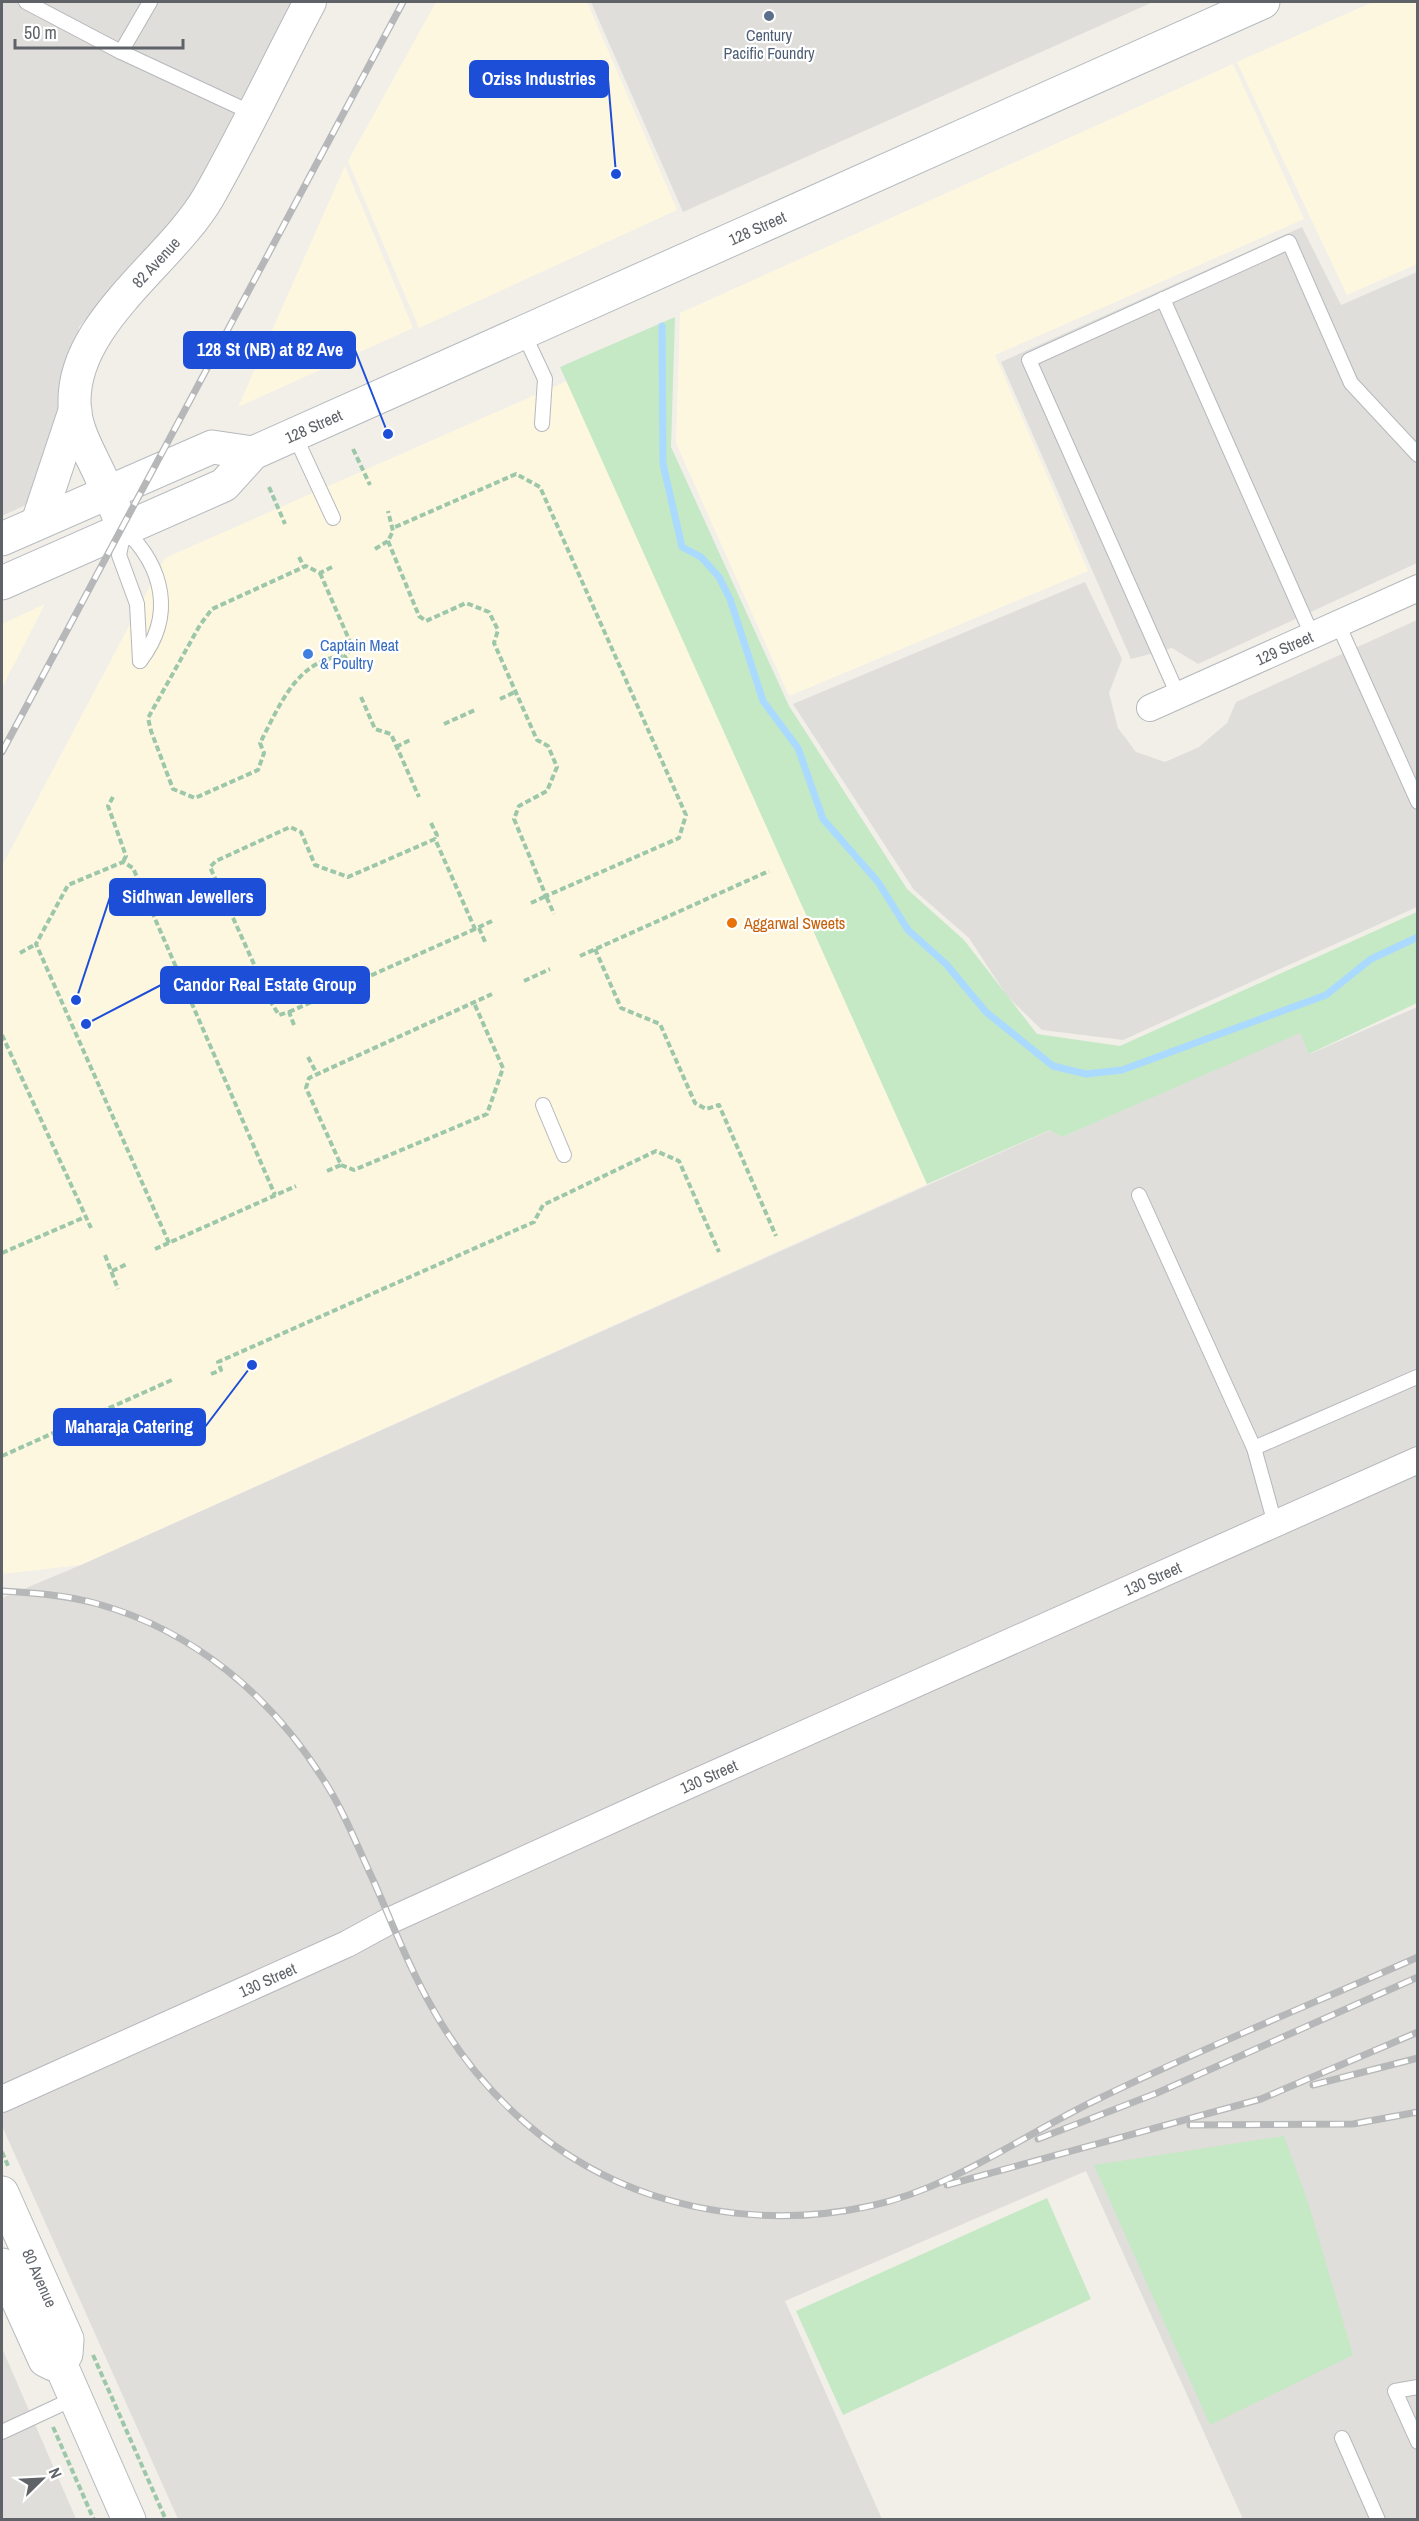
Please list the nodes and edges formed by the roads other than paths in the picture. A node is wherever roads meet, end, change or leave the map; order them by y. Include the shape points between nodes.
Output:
1 (26, 2) edge
2 (150, 2) edge
3 (310, 2) edge
4 (1263, 2) edge
5 (121, 52) junction
6 (252, 113) junction
7 (1163, 299) junction
8 (523, 332) junction
9 (75, 411) junction
10 (542, 424) dead end
11 (294, 434) junction
12 (253, 453) junction
13 (1418, 455) edge
14 (108, 492) junction
15 (333, 518) dead end
16 (38, 522) junction
17 (124, 529) junction
18 (2, 539) edge
19 (2, 584) edge
20 (1418, 588) edge
21 (1338, 624) junction
22 (1312, 635) junction
23 (1178, 695) junction
24 (1150, 708) dead end
25 (1418, 802) edge
26 (543, 1105) dead end
27 (564, 1155) dead end
28 (1139, 1196) dead end
29 (1417, 1377) edge
30 (1254, 1448) junction
31 (1417, 1462) edge
32 (1275, 1524) junction
33 (2, 2099) edge
34 (2, 2193) edge
35 (2, 2265) edge
36 (60, 2363) junction
37 (1418, 2387) edge
38 (75, 2398) junction
39 (2, 2432) edge
40 (1342, 2438) dead end
41 (1418, 2442) edge
42 (129, 2520) edge
43 (1378, 2520) edge

1 - 5 lane
2 - 5 lane
3 - 6 street, 82 Avenue
4 - 8 main road, 128 Street
5 - 6 lane
6 - 9 street, 82 Avenue via 189,228 104,322 84,360
7 - 13 lane via 1289,242 1351,383
7 - 22 lane
7 - 23 lane via 1029,360
8 - 10 lane via 545,379
8 - 11 main road, 128 Street
9 - 14 street, 82 Avenue
9 - 16 main road
11 - 12 main road, 128 Street
11 - 15 lane
12 - 14 main road via 212,447
12 - 17 main road, 128 Street via 224,485
14 - 16 main road
14 - 17 street, 82 Avenue
16 - 18 main road
17 - 17 lane via 119,555 137,604 140,661 153,645 159,627 162,594 141,545
17 - 19 main road, 128 Street
20 - 21 street, 129 Street
21 - 22 street, 129 Street
21 - 25 lane
22 - 23 street, 129 Street
23 - 24 street, 129 Street
26 - 27 lane
28 - 30 lane
29 - 30 lane
30 - 32 lane
31 - 32 street, 130 Street
32 - 33 street, 130 Street via 629,1811 347,1944
34 - 36 main road, 80 Avenue via 67,2339 66,2354
35 - 36 main road, 80 Avenue via 45,2360
36 - 38 main road, 80 Avenue
37 - 41 lane via 1395,2391
38 - 39 lane
38 - 42 main road, 80 Avenue
40 - 43 lane

